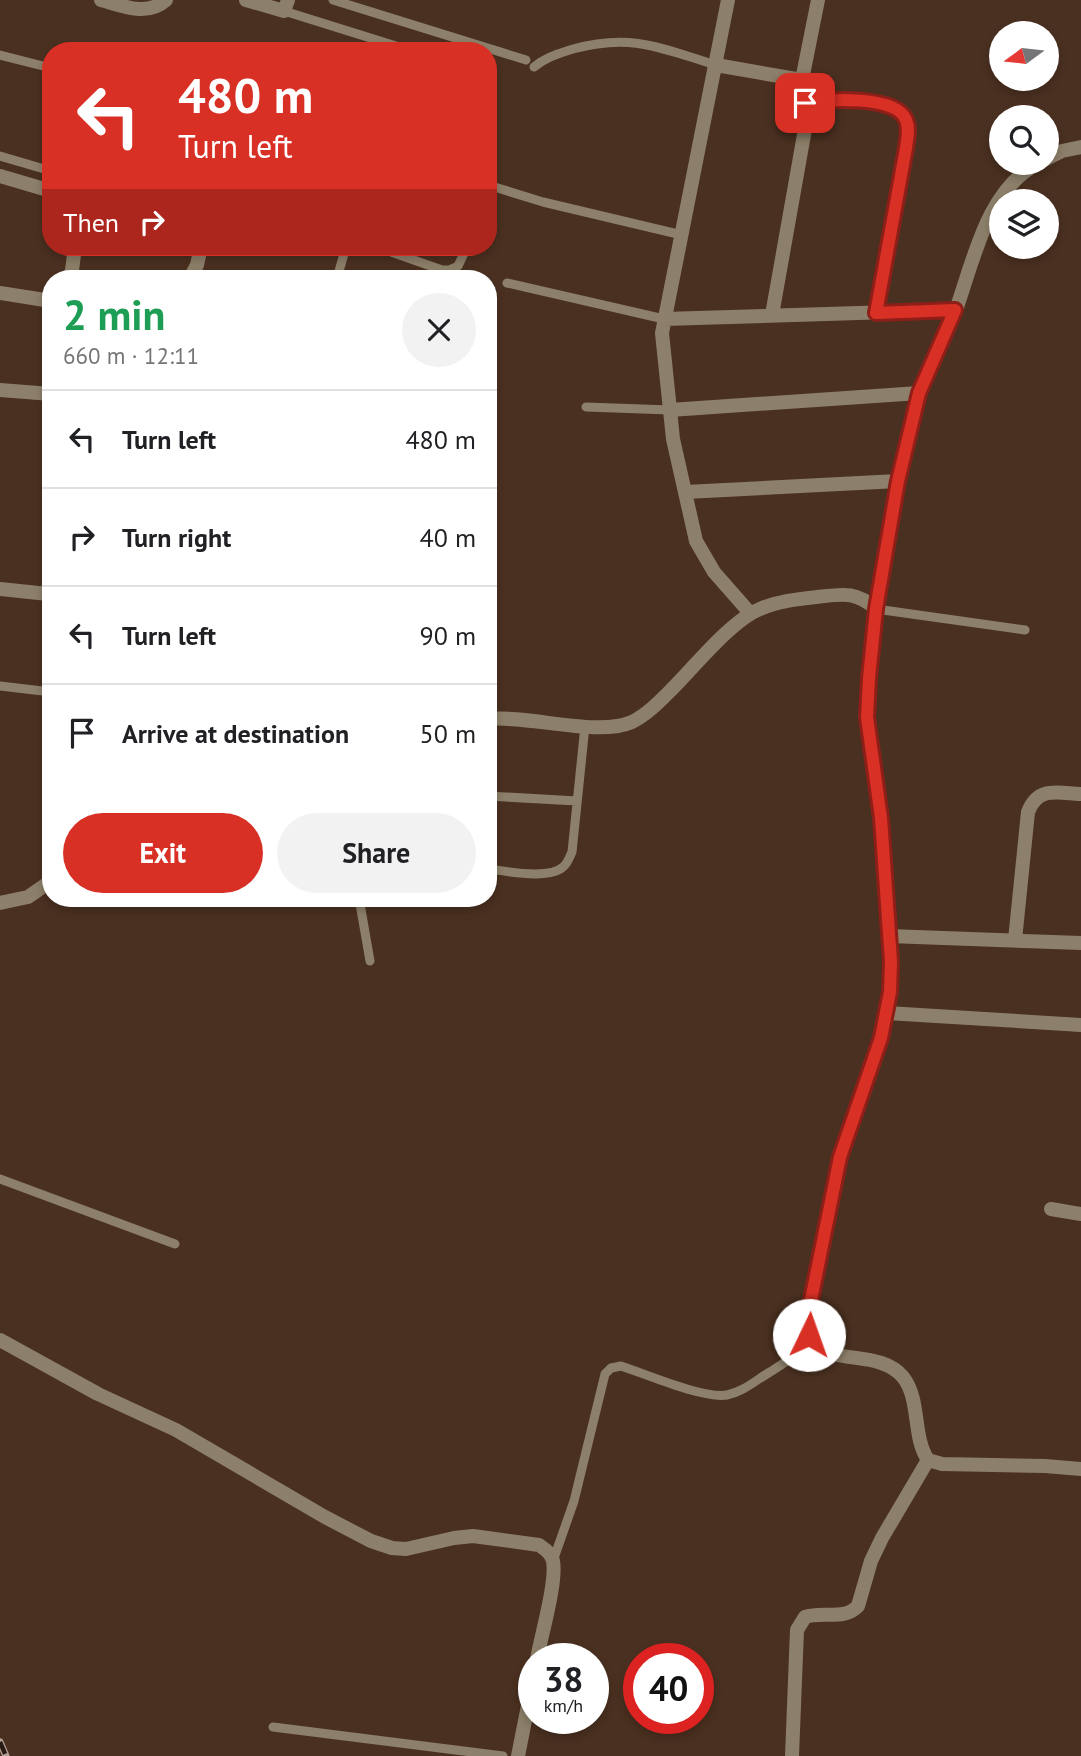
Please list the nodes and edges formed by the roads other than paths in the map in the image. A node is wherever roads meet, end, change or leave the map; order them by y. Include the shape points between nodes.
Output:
1 (102, 0) edge
2 (166, 0) edge
3 (246, 0) edge
4 (333, 0) edge
5 (728, 0) edge
6 (818, 0) edge
7 (286, 6) edge
8 (387, 42) edge
9 (462, 42) edge
10 (497, 53) edge
11 (0, 55) edge
12 (716, 65) junction
13 (42, 66) edge
14 (802, 80) junction
15 (805, 103) junction
16 (1081, 147) edge
17 (1059, 152) edge
18 (0, 156) edge
19 (42, 168) edge
20 (1022, 175) edge
21 (0, 176) edge
22 (42, 188) edge
23 (497, 188) edge
24 (682, 235) junction
25 (402, 256) edge
26 (442, 270) edge
27 (507, 283) dead end
28 (0, 293) edge
29 (42, 300) edge
30 (955, 310) junction
31 (876, 313) junction
32 (772, 315) junction
33 (664, 319) junction
34 (0, 390) edge
35 (42, 393) edge
36 (919, 393) junction
37 (586, 407) dead end
38 (670, 410) junction
39 (898, 481) junction
40 (686, 492) junction
41 (0, 589) edge
42 (42, 593) edge
43 (876, 609) junction
44 (750, 613) junction
45 (1025, 629) dead end
46 (0, 686) edge
47 (42, 691) edge
48 (497, 719) edge
49 (585, 726) junction
50 (1081, 794) edge
51 (497, 797) edge
52 (577, 801) junction
53 (497, 870) edge
54 (42, 887) edge
55 (0, 902) edge
56 (361, 907) edge
57 (889, 936) junction
58 (1015, 940) junction
59 (1081, 943) edge
60 (370, 961) dead end
61 (887, 1013) junction
62 (1081, 1025) edge
63 (0, 1179) edge
64 (1051, 1209) dead end
65 (1081, 1214) edge
66 (175, 1244) dead end
67 (809, 1335) junction
68 (0, 1340) edge
69 (928, 1460) junction
70 (1081, 1469) edge
71 (553, 1561) junction
72 (540, 1643) edge
73 (273, 1727) dead end
74 (522, 1734) edge
75 (503, 1756) edge
76 (518, 1756) edge
77 (792, 1756) edge

1 - 2 street via 140,10 159,7
3 - 7 street
4 - 9 lane
5 - 12 street
6 - 14 street
7 - 8 lane
10 - 12 lane via 530,64 596,44 624,41
11 - 13 lane
12 - 14 street
12 - 24 street
14 - 15 street
15 - 31 street via 848,99 892,108 906,118 906,148
15 - 32 street via 800,164
16 - 17 street
18 - 19 lane
20 - 30 street via 1000,197
21 - 22 street
23 - 24 lane
24 - 33 street
25 - 26 lane
27 - 33 lane
28 - 29 street
30 - 31 street
30 - 36 street
31 - 32 street
32 - 33 street
33 - 38 street
34 - 35 street
36 - 38 street
36 - 39 street
37 - 38 lane
38 - 40 street
39 - 40 street
39 - 43 street
40 - 44 street via 696,541 714,572
41 - 42 street
43 - 44 street via 865,598 833,595 783,601
43 - 45 lane
43 - 57 street via 867,717 881,818
44 - 49 street via 654,707 632,722 605,728
46 - 47 lane
48 - 49 street
49 - 52 lane
50 - 58 street via 1044,793 1033,800
51 - 52 lane
52 - 53 lane via 572,852 566,866 545,874
54 - 55 street via 28,897
56 - 60 lane
57 - 58 street
57 - 61 street
58 - 59 street
61 - 62 street
61 - 67 street via 840,1157 809,1310
63 - 66 lane
64 - 65 street
67 - 69 street via 826,1352 878,1362 899,1373 910,1391 922,1451
67 - 71 lane via 802,1350 789,1361 729,1395 699,1392 621,1366 611,1368 605,1374 574,1501
68 - 71 street via 98,1394 177,1430 370,1541 406,1549 473,1536 539,1545
69 - 70 street
69 - 77 street via 882,1538 858,1606 841,1615 814,1614 800,1622
71 - 72 street
73 - 75 lane
74 - 76 street

